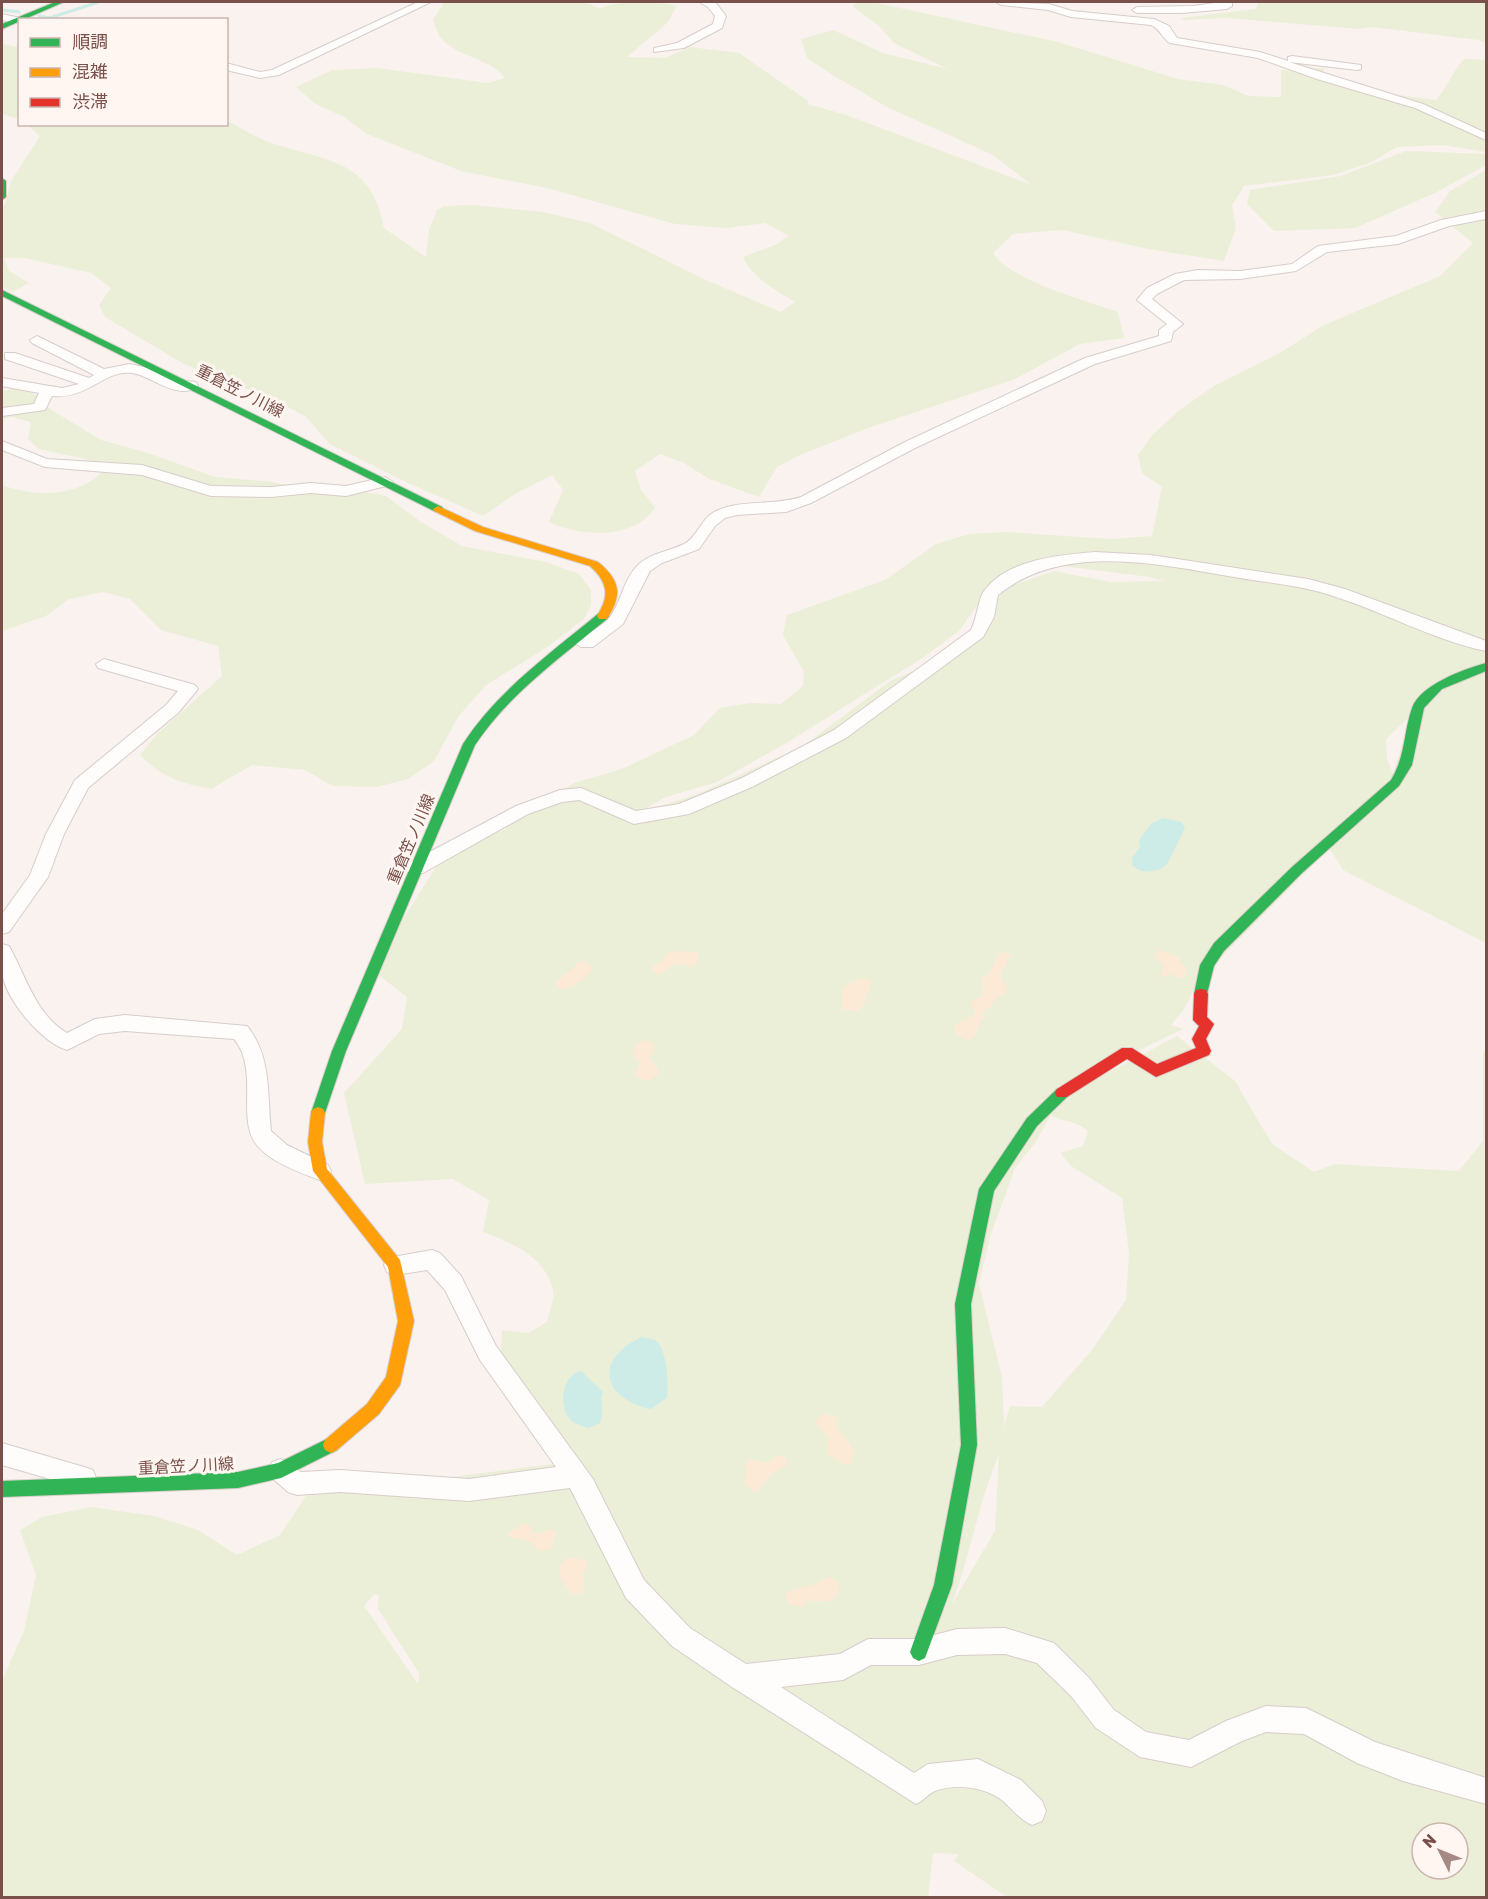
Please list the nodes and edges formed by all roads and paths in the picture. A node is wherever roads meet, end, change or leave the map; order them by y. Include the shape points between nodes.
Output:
1 (60, 2) edge
2 (426, 2) edge
3 (704, 2) edge
4 (1001, 2) edge
5 (1060, 2) edge
6 (1227, 2) edge
7 (1100, 5) edge
8 (1160, 6) edge
9 (35, 17) edge
10 (2, 18) edge
11 (16, 20) joint
12 (2, 27) edge
13 (658, 50) dead end
14 (1260, 55) junction
15 (228, 67) edge
16 (1357, 67) dead end
17 (1486, 137) edge
18 (2, 181) edge
19 (2, 196) edge
20 (1486, 215) edge
21 (2, 293) edge
22 (37, 340) dead end
23 (9, 356) dead end
24 (105, 375) junction
25 (2, 382) edge
26 (91, 383) junction
27 (192, 385) junction
28 (50, 390) junction
29 (2, 412) edge
30 (2, 445) edge
31 (385, 482) junction
32 (577, 639) junction
33 (1486, 646) edge
34 (104, 664) dead end
35 (1486, 668) edge
36 (416, 868) junction
37 (2, 927) edge
38 (2, 951) edge
39 (320, 1171) junction
40 (394, 1265) junction
41 (2, 1454) edge
42 (281, 1470) junction
43 (575, 1476) junction
44 (110, 1486) junction
45 (2, 1489) edge
46 (919, 1652) junction
47 (741, 1678) junction
48 (1486, 1791) edge
49 (1032, 1811) dead end

1 - 9 main road
2 - 15 street via 275,73 260,75
3 - 13 street via 721,16 718,26 680,46
4 - 14 street via 1154,22 1165,28 1174,41
5 - 7 street
6 - 8 street via 1227,6 1218,8
7 - 8 street
10 - 11 street
11 - 12 main road
14 - 16 street
14 - 17 street via 1419,106
18 - 19 main road
20 - 32 street via 1446,223 1398,240 1323,249 1296,267 1198,274 1166,284 1144,300 1176,324 1166,330 1166,338 1090,361 910,445 806,500 786,507 735,510 720,515 693,546 644,568 616,620 587,643
21 - 27 main road, 重倉笠ノ川線
22 - 24 street
23 - 26 street
24 - 26 street
24 - 27 street via 129,367 178,387
25 - 28 street
26 - 28 street via 63,393
27 - 31 main road, 重倉笠ノ川線
28 - 29 street via 40,407
30 - 31 street via 45,463 151,472 211,491 346,491
31 - 32 main road, 重倉笠ノ川線 via 479,529 602,568 613,584 612,606
32 - 36 main road, 重倉笠ノ川線 via 519,684 482,722
33 - 36 street via 1447,636 1318,586 1185,563 1108,558 1040,566 1014,575 990,593 986,617 977,633 840,734 748,782 683,810 634,818 580,794 560,796 522,810
34 - 37 street via 189,688 172,709 81,784 39,876
35 - 46 main road via 1438,686 1418,707 1406,765 1395,783 1297,870 1219,947 1207,965 1201,991 1200,1020 1207,1024 1199,1039 1204,1051 1156,1071 1127,1052 1093,1072 1062,1093 1032,1122 987,1189 963,1304 969,1446 943,1585
36 - 39 main road, 重倉笠ノ川線 via 339,1051 317,1115 315,1142
38 - 39 street via 9,972 45,1028 67,1042 95,1027 125,1023 240,1032 253,1053 261,1134 281,1152
39 - 40 main road, 重倉笠ノ川線
40 - 42 main road, 重倉笠ノ川線 via 406,1321 394,1380 373,1409 352,1428 328,1447
40 - 43 street via 432,1260 453,1283 488,1353
41 - 44 street
42 - 43 street via 297,1484 340,1481 469,1490
42 - 44 main road, 重倉笠ノ川線 via 238,1480
43 - 47 street via 635,1589 681,1637
44 - 45 main road, 重倉笠ノ川線
46 - 47 street via 868,1652 843,1667
46 - 48 street via 957,1642 1005,1641 1046,1652 1105,1719 1140,1744 1167,1751 1191,1754 1235,1730 1266,1719 1306,1721 1367,1753
47 - 49 street via 915,1790 928,1778 978,1773 1011,1790

